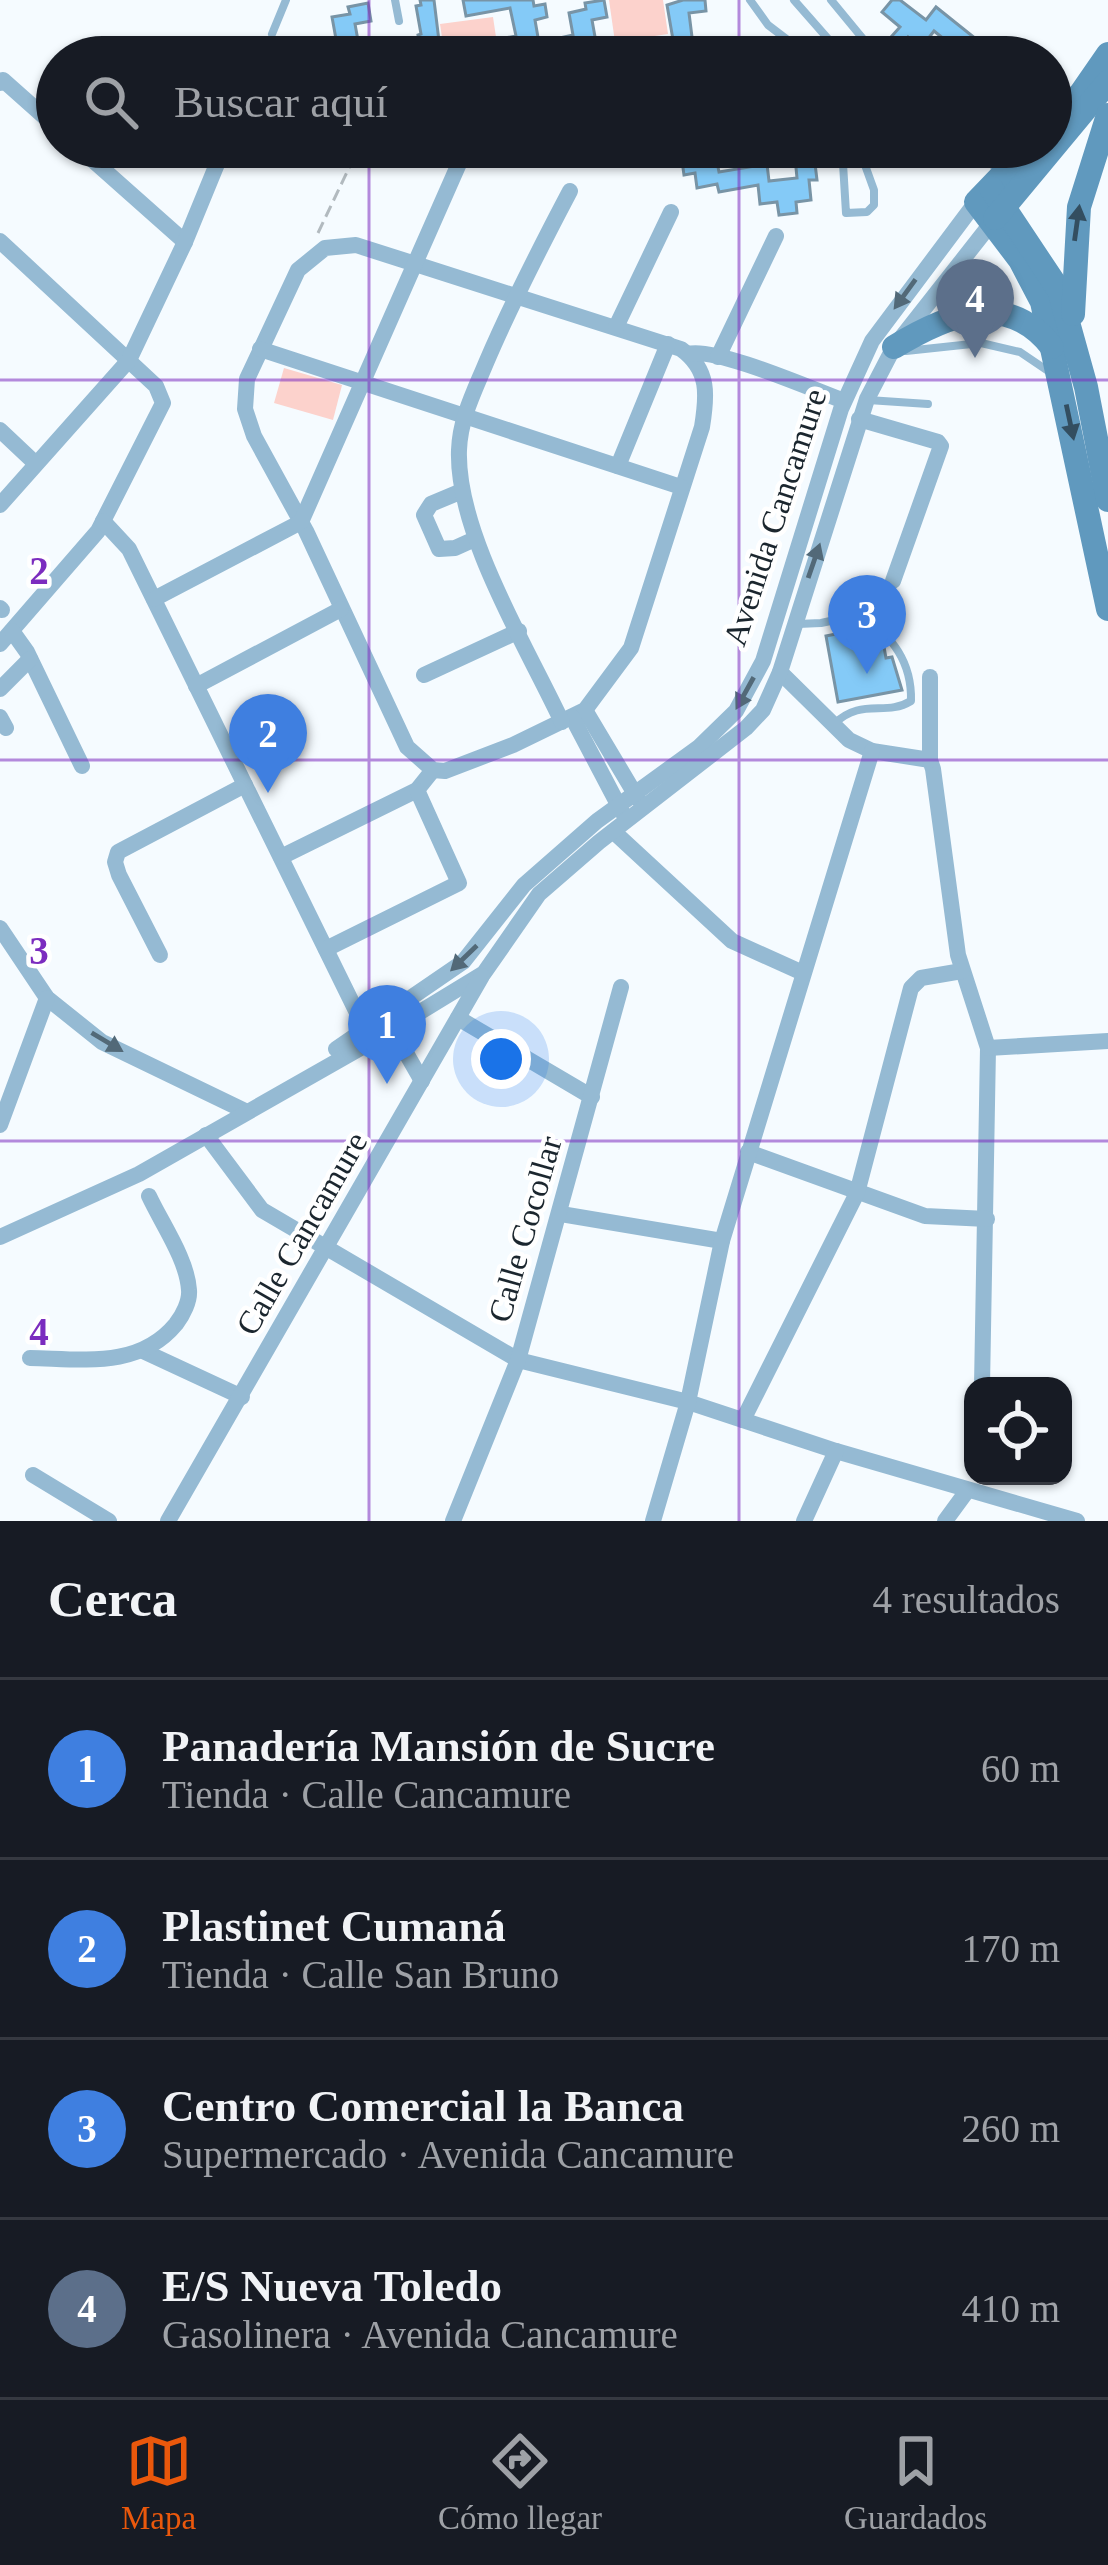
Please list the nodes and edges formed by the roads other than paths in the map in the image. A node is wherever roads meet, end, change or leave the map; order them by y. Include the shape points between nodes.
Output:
1 (286, 0) edge
2 (395, 0) edge
3 (750, 0) edge
4 (794, 0) edge
5 (831, 0) edge
6 (399, 22) dead end
7 (272, 34) dead end
8 (782, 36) edge
9 (826, 36) edge
10 (861, 36) edge
11 (1108, 54) edge
12 (2, 81) edge
13 (1108, 82) edge
14 (1072, 102) edge
15 (36, 110) edge
16 (1108, 115) edge
17 (1072, 128) edge
18 (102, 168) edge
19 (215, 168) edge
20 (457, 168) edge
21 (843, 168) edge
22 (866, 168) edge
23 (980, 168) edge
24 (1015, 168) edge
25 (1035, 168) edge
26 (570, 191) dead end
27 (993, 198) junction
28 (671, 212) dead end
29 (776, 236) dead end
30 (0, 241) edge
31 (185, 242) junction
32 (415, 267) junction
33 (514, 297) junction
34 (616, 327) junction
35 (1064, 343) junction
36 (668, 344) junction
37 (260, 350) junction
38 (688, 354) junction
39 (889, 355) junction
40 (718, 357) junction
41 (129, 360) junction
42 (1061, 380) junction
43 (363, 383) junction
44 (867, 399) junction
45 (844, 401) junction
46 (928, 404) dead end
47 (463, 417) junction
48 (859, 419) junction
49 (0, 430) edge
50 (35, 463) junction
51 (618, 466) junction
52 (681, 487) junction
53 (462, 491) junction
54 (1108, 500) edge
55 (0, 505) edge
56 (104, 521) junction
57 (301, 522) junction
58 (476, 539) junction
59 (893, 581) dead end
60 (154, 599) junction
61 (341, 609) junction
62 (1108, 609) edge
63 (793, 623) junction
64 (519, 631) junction
65 (6, 638) edge
66 (30, 659) junction
67 (780, 672) junction
68 (424, 675) dead end
69 (930, 677) dead end
70 (196, 686) junction
71 (0, 689) edge
72 (573, 716) junction
73 (833, 725) junction
74 (872, 752) junction
75 (930, 760) junction
76 (82, 766) dead end
77 (610, 769) junction
78 (433, 770) junction
79 (244, 785) junction
80 (417, 790) junction
81 (640, 801) junction
82 (620, 820) junction
83 (281, 857) junction
84 (0, 928) edge
85 (326, 949) junction
86 (160, 955) dead end
87 (962, 971) junction
88 (484, 973) junction
89 (803, 973) junction
90 (621, 987) dead end
91 (47, 998) junction
92 (458, 1018) junction
93 (373, 1035) junction
94 (1108, 1041) edge
95 (988, 1048) junction
96 (422, 1081) junction
97 (592, 1097) junction
98 (4, 1102) edge
99 (241, 1108) junction
100 (0, 1125) edge
101 (206, 1135) junction
102 (748, 1152) junction
103 (856, 1193) junction
104 (148, 1196) dead end
105 (561, 1214) junction
106 (987, 1219) junction
107 (0, 1237) edge
108 (722, 1241) junction
109 (327, 1246) junction
110 (142, 1351) junction
111 (29, 1358) dead end
112 (518, 1360) junction
113 (982, 1377) edge
114 (242, 1397) junction
115 (688, 1402) junction
116 (743, 1420) junction
117 (836, 1451) junction
118 (32, 1475) dead end
119 (975, 1486) edge
120 (110, 1521) edge
121 (168, 1521) edge
122 (453, 1521) edge
123 (653, 1521) edge
124 (805, 1521) edge
125 (946, 1521) edge
126 (1077, 1521) edge

1 - 7 lane
2 - 6 lane
3 - 8 lane
4 - 9 lane
5 - 10 lane
11 - 14 main road
12 - 15 street
13 - 17 main road, Avenida Cancamure
35 -> 16 main road via 1079,207
18 - 31 street
19 - 31 street
20 - 32 street
21 - 22 lane via 846,213 874,206
23 - 27 lane
24 - 27 main road, Avenida Cancamure
25 - 27 main road, Avenida Cancamure
26 - 33 street
27 - 35 main road via 1059,290
27 - 39 street, Avenida Cancamure
27 -> 45 street, Avenida Cancamure via 872,341
28 - 34 street
29 - 40 street
30 - 41 street
31 - 41 street
32 - 33 street
32 - 37 street via 356,245 317,252 298,270
32 - 43 street
33 - 34 street
33 - 47 street
34 - 36 street
35 - 39 main road via 1018,321 959,313
35 - 42 main road
35 - 54 main road
36 - 38 street
36 - 51 street
37 - 43 street
37 - 57 street via 244,409
38 - 40 street
38 - 52 street via 707,392
39 - 42 lane via 981,344 1020,352
39 - 44 street, Avenida Cancamure
40 - 45 street
41 - 50 street
41 - 56 street via 163,403
42 -> 62 main road
43 - 47 street
43 - 57 street
44 - 46 lane
44 - 48 street, Avenida Cancamure
45 -> 81 street, Avenida Cancamure via 763,661 736,711
47 - 51 street
47 - 53 street
48 - 59 street via 941,446
63 -> 48 street, Avenida Cancamure
49 - 50 street
50 - 55 street
51 - 52 street
52 - 72 street via 631,648
53 - 58 street
53 - 58 street via 424,515 439,549
56 - 60 street
56 - 65 street
57 - 60 street
57 - 61 street
58 - 64 street
60 - 70 street
61 - 70 street
61 - 78 street via 407,747
63 - 67 street, Avenida Cancamure
63 - 73 lane via 863,614 907,664 911,700 862,706
64 - 68 street
64 - 72 street
65 - 66 street
66 - 71 street
66 - 76 street
67 - 73 street
67 - 81 street, Avenida Cancamure via 746,728
69 - 75 street
70 - 79 street
72 - 77 street
72 - 78 street
73 - 74 street
74 - 75 street
74 - 89 street
75 - 87 street
77 - 81 street
77 - 82 street
78 - 80 street
79 - 83 street
79 - 86 street via 118,852 119,874
80 - 83 street
80 - 85 street via 459,883
81 - 82 street, Avenida Cancamure
82 - 88 street, Avenida Cancamure via 539,894
82 - 89 street via 732,941
82 -> 93 street, Avenida Cancamure via 524,885 463,962
83 - 85 street
84 - 91 street
85 - 93 street
87 - 95 street
87 - 103 street via 921,978 910,988
88 - 92 street, Calle Cancamure
88 - 93 street, Avenida Cancamure
89 - 102 street
90 - 97 street, Calle Cocollar
91 - 98 street
91 -> 99 street via 102,1042
92 - 96 street, Calle Cancamure
92 - 97 street
93 - 96 street via 406,1053
93 - 99 street, Avenida Cancamure
94 - 95 street
95 - 106 street
96 - 109 street, Calle Cancamure
97 - 105 street, Calle Cocollar
98 - 100 street
99 - 101 street, Avenida Cancamure
101 - 107 street, Avenida Cancamure
101 - 109 street via 262,1210
102 - 103 street
102 - 108 street
103 - 106 street via 925,1216
103 - 116 street
104 - 110 street via 190,1294 163,1339
105 - 108 street
105 - 112 street, Calle Cocollar
106 - 113 street
108 - 115 street
109 - 112 street
109 - 114 street, Calle Cancamure
110 - 111 street via 112,1360
110 - 114 street
112 - 115 street
112 - 122 street, Calle Cocollar
114 - 121 street, Calle Cancamure
115 - 116 street
115 - 123 street
116 - 117 street
117 - 119 street
117 - 124 street
118 - 120 street
119 - 125 street
119 - 126 street

